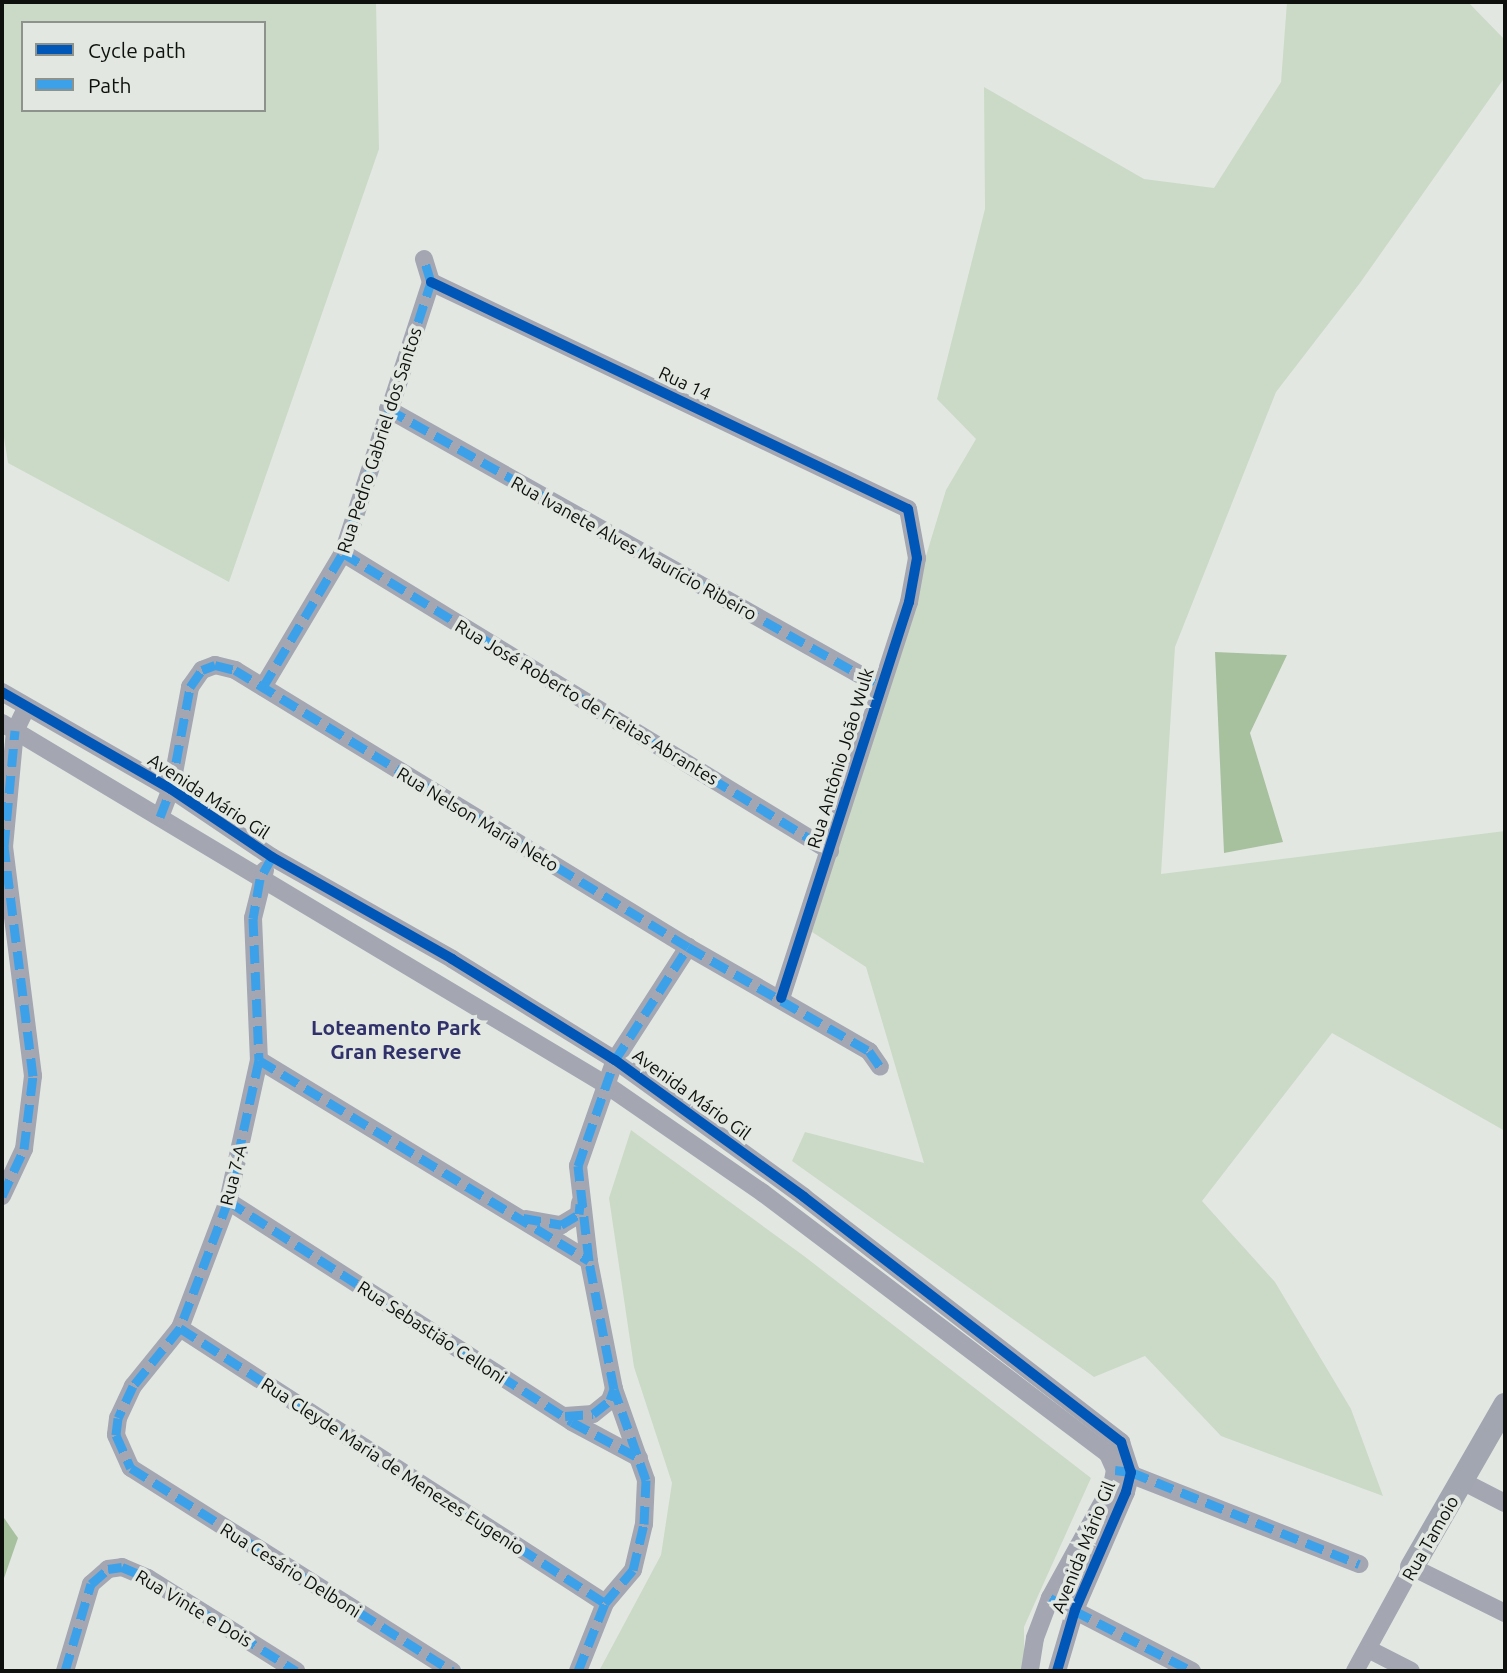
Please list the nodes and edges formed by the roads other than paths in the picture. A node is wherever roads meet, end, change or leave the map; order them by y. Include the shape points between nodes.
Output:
1 (424, 259) dead end
2 (431, 282) junction
3 (388, 409) junction
4 (914, 526) joint
5 (343, 553) junction
6 (880, 686) junction
7 (263, 687) junction
8 (2, 692) edge
9 (26, 708) junction
10 (8, 727) edge
11 (171, 789) junction
12 (160, 817) junction
13 (830, 851) junction
14 (272, 858) junction
15 (260, 880) junction
16 (688, 947) junction
17 (452, 959) junction
18 (438, 985) junction
19 (781, 998) junction
20 (259, 1060) junction
21 (615, 1060) junction
22 (880, 1067) dead end
23 (608, 1086) junction
24 (776, 1176) junction
25 (763, 1193) junction
26 (2, 1196) edge
27 (228, 1201) junction
28 (580, 1203) junction
29 (513, 1216) junction
30 (589, 1261) junction
31 (923, 1301) junction
32 (180, 1328) junction
33 (614, 1389) junction
34 (1505, 1405) edge
35 (563, 1416) junction
36 (639, 1458) junction
37 (131, 1468) joint
38 (1123, 1471) junction
39 (1462, 1481) junction
40 (1505, 1503) edge
41 (1359, 1564) dead end
42 (1412, 1567) junction
43 (1050, 1598) junction
44 (605, 1603) junction
45 (1074, 1610) junction
46 (1505, 1613) edge
47 (1368, 1648) junction
48 (65, 1671) edge
49 (296, 1671) edge
50 (452, 1671) edge
51 (578, 1671) edge
52 (1030, 1671) edge
53 (1057, 1671) edge
54 (1192, 1671) edge
55 (1355, 1671) edge
56 (1411, 1671) edge

1 - 2 street
2 - 3 street, Rua Pedro Gabriel dos Santos
2 - 4 street, Rua 14 via 881,495 908,509
3 - 5 street, Rua Pedro Gabriel dos Santos
3 - 6 street, Rua lvanete Alves Maurício Ribeiro
4 - 6 street, Rua Antônio João Wulk via 917,558 909,602
5 - 7 street, Rua Pedro Gabriel dos Santos
5 - 13 street, Rua José Roberto de Freitas Abrantes
6 - 13 street, Rua Antônio João Wulk
7 - 11 street, Rua Nelson Maria Neto via 235,670 215,665 202,670 190,687
7 - 16 street, Rua Nelson Maria Neto
8 - 9 street, Avenida Mário Gil
9 - 10 street
9 - 11 street, Avenida Mário Gil
10 - 12 street, Avenida Mário Gil
10 - 26 street via 4,847 33,1076 23,1149
11 - 12 street, Rua Nelson Maria Neto
11 - 14 street, Avenida Mário Gil
12 - 15 street, Avenida Mário Gil
13 - 19 street, Rua Antônio João Wulk
14 - 15 street, Rua 7-A
14 - 17 street, Avenida Mário Gil
15 - 18 street, Avenida Mário Gil
15 - 20 street, Rua 7-A via 253,918
16 - 19 street, Rua Nelson Maria Neto
16 - 21 street
17 - 18 street
17 - 21 street, Avenida Mário Gil
18 - 23 street, Avenida Mário Gil
19 - 22 street, Rua Nelson Maria Neto via 869,1051
20 - 27 street, Rua 7-A
20 - 29 street
21 - 23 street
21 - 24 street, Avenida Mário Gil
23 - 25 street, Avenida Mário Gil
23 - 28 street via 578,1166
24 - 25 street
24 - 31 street, Avenida Mário Gil
25 - 31 street, Avenida Mário Gil
27 - 32 street, Rua 7-A
27 - 35 street, Rua Sebastião Celloni
28 - 29 street via 579,1214 561,1225
28 - 30 street
29 - 30 street
30 - 33 street
31 - 38 street, Avenida Mário Gil via 1031,1384
32 - 37 street, Rua 7-A via 133,1386 118,1418 116,1435
32 - 44 street, Rua Cleyde Maria de Menezes Eugenio
33 - 35 street via 610,1400 593,1414
33 - 36 street
34 - 39 street, Rua Tamoio
35 - 36 street, Rua Sebastião Celloni
36 - 44 street via 646,1479 644,1524 636,1559 633,1570
37 - 50 street, Rua Cesário Delboni
38 - 41 street
38 - 43 street, Avenida Mário Gil
38 - 45 street, Avenida Mário Gil
39 - 40 street
39 - 42 street, Rua Tamoio
42 - 46 street
42 - 47 street, Rua Tamoio
43 - 45 street
43 - 52 street, Avenida Mário Gil via 1035,1638
44 - 51 street
45 - 53 street, Avenida Mário Gil
45 - 54 street
47 - 55 street, Rua Tamoio
47 - 56 street
48 - 49 street, Rua Vinte e Dois via 91,1584 108,1569 134,1570

